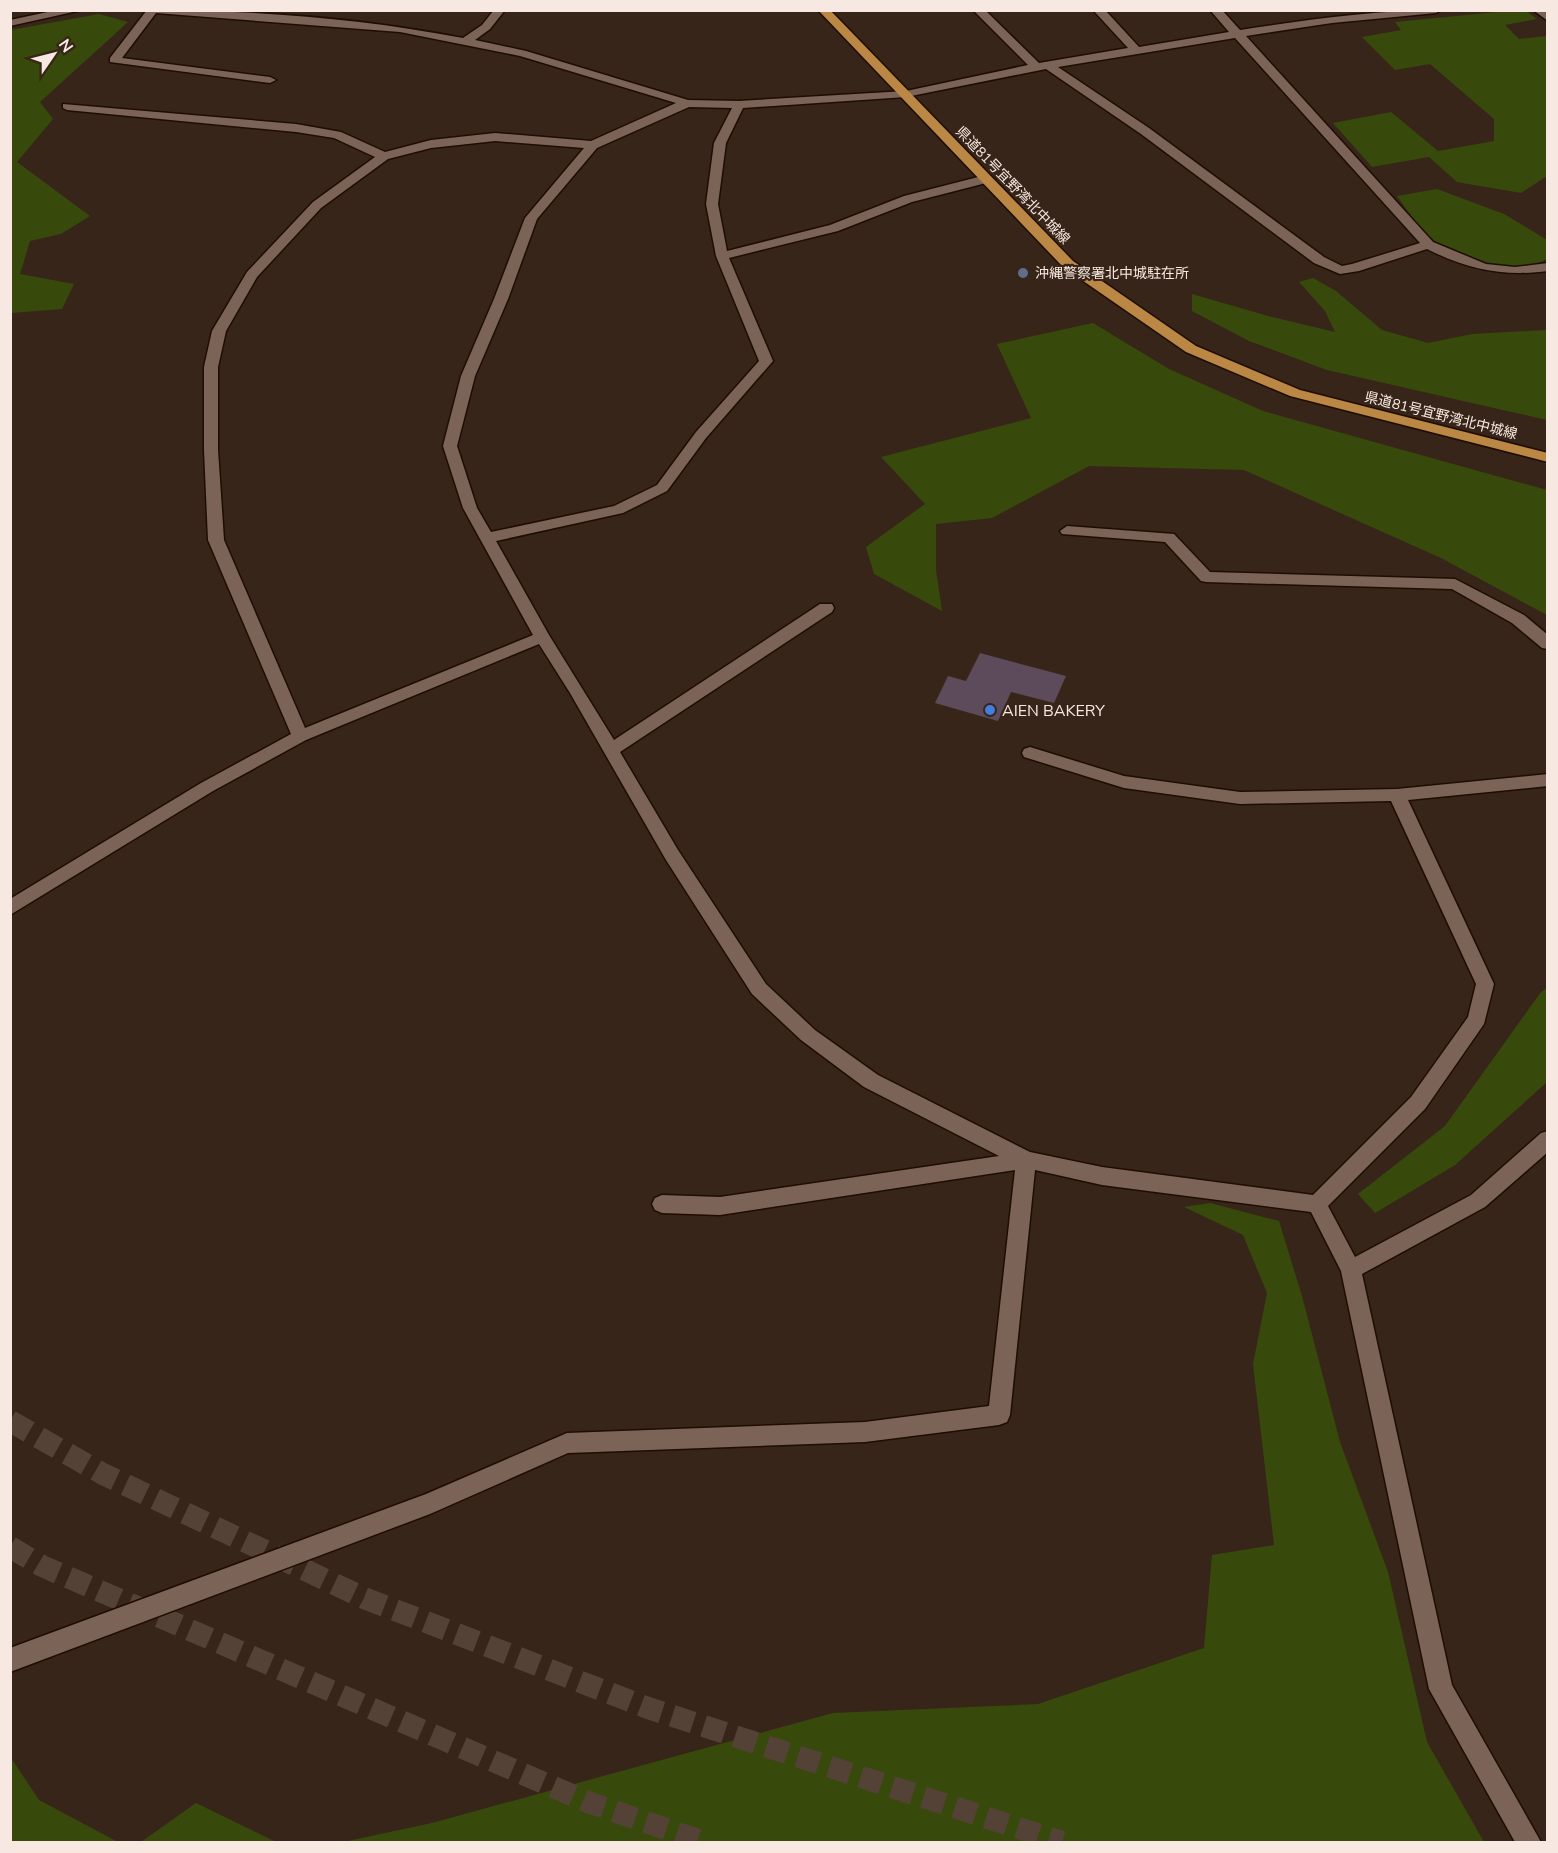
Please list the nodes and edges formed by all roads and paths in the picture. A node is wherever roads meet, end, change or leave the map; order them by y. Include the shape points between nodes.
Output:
1 (76, 10) edge
2 (153, 10) edge
3 (158, 10) edge
4 (500, 10) edge
5 (823, 10) edge
6 (978, 10) edge
7 (1098, 10) edge
8 (1215, 10) edge
9 (1321, 10) edge
10 (1436, 10) edge
11 (1539, 10) edge
12 (177, 11) edge
13 (1548, 18) edge
14 (1332, 20) junction
15 (10, 23) edge
16 (1237, 34) junction
17 (465, 42) junction
18 (1138, 52) junction
19 (1043, 67) junction
20 (270, 80) dead end
21 (906, 94) junction
22 (687, 103) junction
23 (738, 105) junction
24 (67, 106) dead end
25 (593, 145) junction
26 (384, 156) junction
27 (986, 178) junction
28 (1428, 245) junction
29 (722, 256) junction
30 (1548, 267) edge
31 (1548, 458) edge
32 (1067, 531) dead end
33 (488, 537) junction
34 (826, 608) dead end
35 (542, 637) junction
36 (1548, 644) edge
37 (300, 736) junction
38 (611, 750) junction
39 (1030, 753) dead end
40 (1548, 780) edge
41 (1397, 795) junction
42 (10, 908) edge
43 (1548, 1140) edge
44 (1026, 1160) junction
45 (662, 1204) dead end
46 (1317, 1204) junction
47 (1351, 1270) junction
48 (10, 1660) edge
49 (1529, 1842) edge

1 - 15 street
2 - 20 street via 114,60
3 - 12 street
4 - 17 street via 486,27
5 - 21 main road, 県道81号宜野湾北中城線
6 - 19 street
7 - 18 street
8 - 16 street
9 - 14 street
10 - 14 street
11 - 13 street
12 - 17 street via 400,29
14 - 16 street
16 - 18 street
16 - 28 street
17 - 22 street via 522,53
18 - 19 street
19 - 21 street
19 - 28 street via 1145,131 1319,260 1340,270
21 - 23 street
21 - 27 main road, 県道81号宜野湾北中城線
22 - 23 street
22 - 25 street
23 - 29 street via 720,143 712,204
24 - 26 street via 296,128 337,135
25 - 26 street via 495,137 431,144
25 - 33 street via 531,218 466,386 450,446 470,508
26 - 37 street via 317,205 252,275 219,331 211,367 216,540
27 - 29 street via 908,199 834,228
27 - 31 main road, 県道81号宜野湾北中城線 via 1068,264 1191,349 1295,393
28 - 30 street via 1489,270
29 - 33 street via 766,361 701,435 662,488 618,510
32 - 36 street via 1169,537 1206,577 1455,584 1518,619
33 - 35 street
34 - 38 street
35 - 37 street
35 - 38 street
37 - 42 street via 207,787
38 - 44 street via 672,855 759,989 808,1035 871,1081
39 - 41 street via 1124,782 1239,798
40 - 41 street
41 - 46 street via 1485,984 1477,1019 1418,1103
43 - 47 street via 1478,1201
44 - 45 street via 720,1206
44 - 46 street via 1102,1176
44 - 48 street via 999,1416 865,1432 567,1443 430,1503
46 - 47 street
47 - 49 street via 1441,1689

